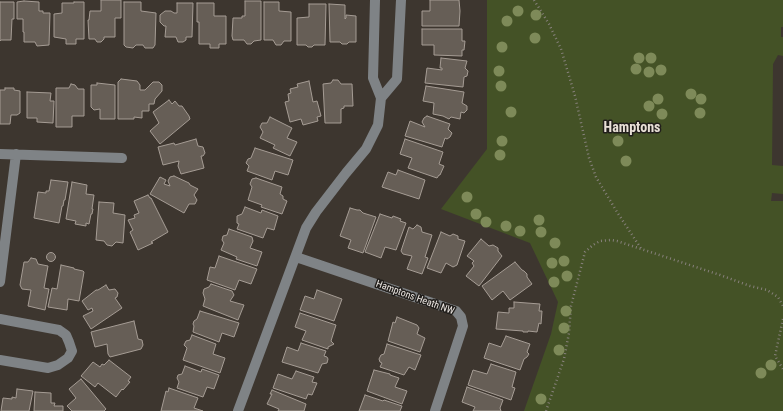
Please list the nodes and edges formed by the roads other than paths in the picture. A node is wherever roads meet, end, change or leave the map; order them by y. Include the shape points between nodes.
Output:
1 (375, 0) edge
2 (401, 0) edge
3 (381, 98) junction
4 (0, 154) edge
5 (16, 154) junction
6 (122, 158) dead end
7 (296, 257) junction
8 (0, 282) edge
9 (0, 318) edge
10 (0, 360) edge
11 (238, 411) edge
12 (435, 411) edge

1 - 3 street via 373,78
2 - 3 street via 397,79
3 - 7 street via 378,125 366,149 316,212 306,228
4 - 5 street
5 - 6 street
5 - 8 street
7 - 11 street
7 - 12 street, Hamptons Heath NW via 456,311 463,326
9 - 10 street via 59,330 66,335 72,351 68,358 48,368

